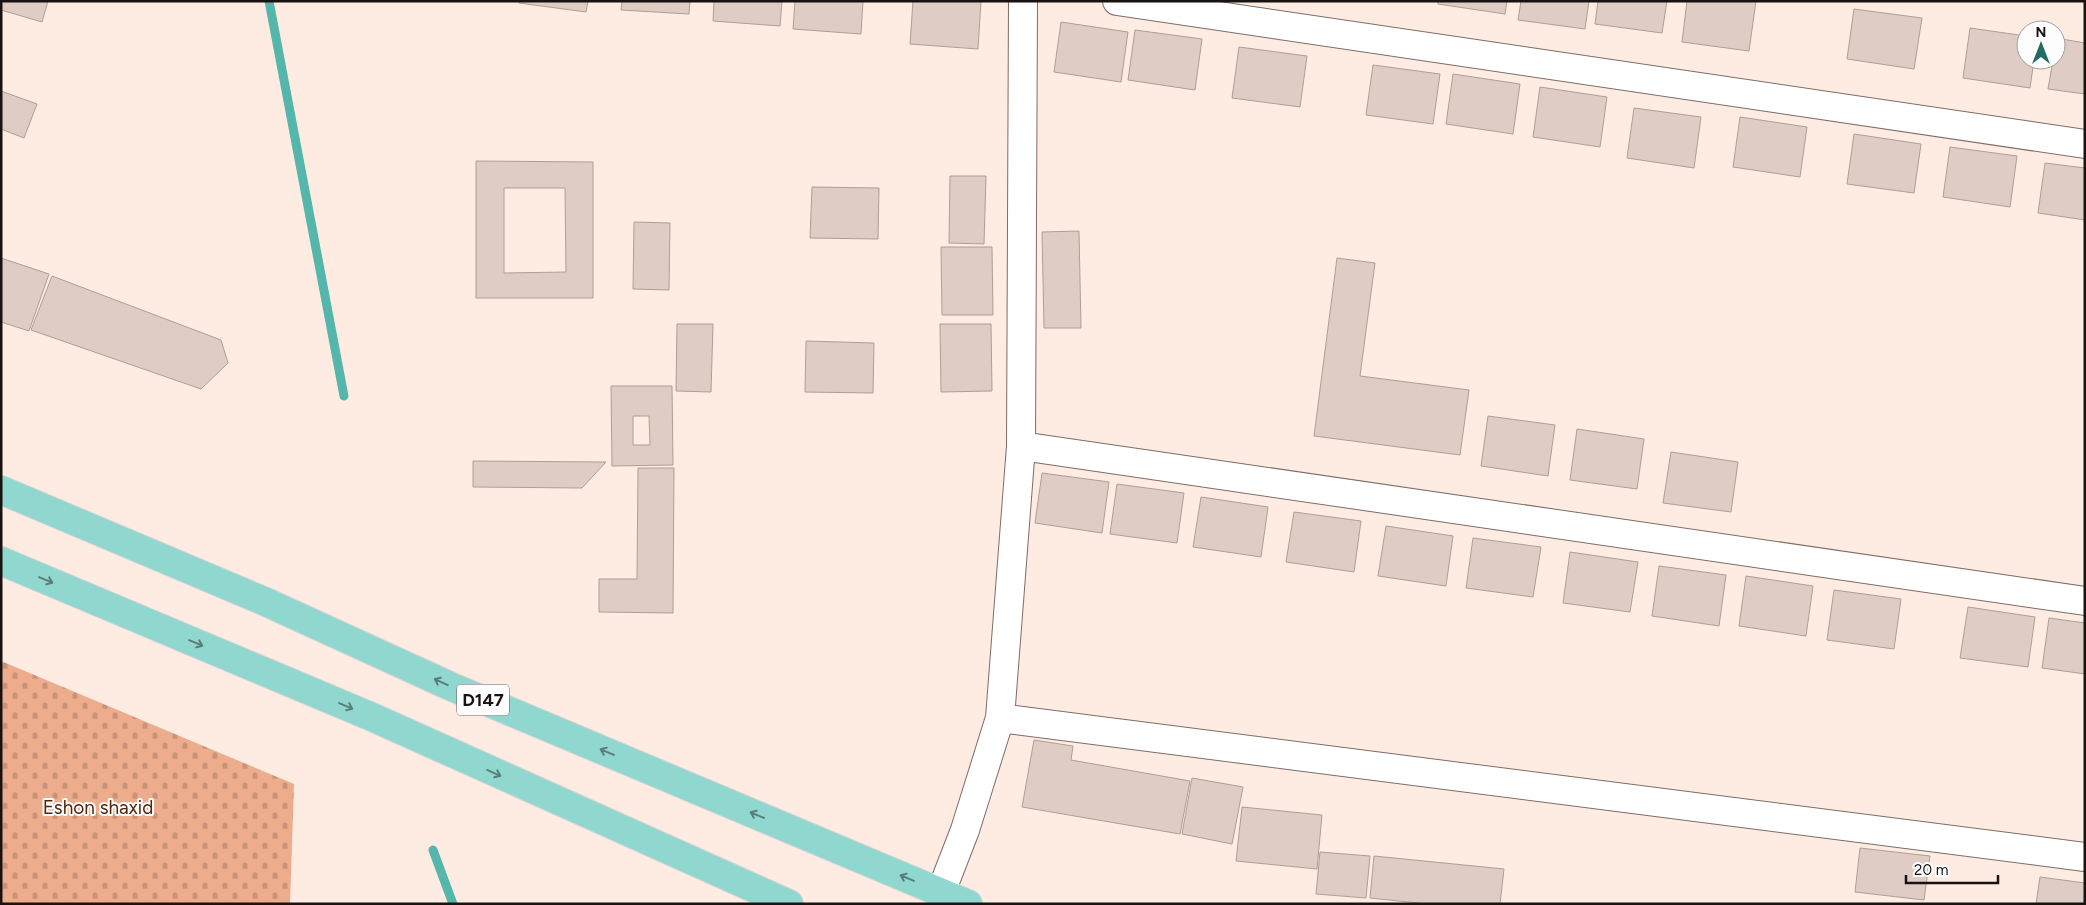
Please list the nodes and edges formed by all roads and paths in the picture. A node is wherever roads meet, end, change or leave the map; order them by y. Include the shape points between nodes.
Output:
1 (1023, 1) edge
2 (1117, 1) edge
3 (2085, 144) edge
4 (1021, 446) junction
5 (1, 490) edge
6 (1, 561) edge
7 (2085, 601) edge
8 (1000, 718) junction
9 (2085, 858) edge
10 (941, 892) junction
11 (789, 904) edge
12 (968, 904) edge

1 - 4 street
2 - 3 street
4 - 7 street
4 - 8 street
10 -> 5 main road, D147 via 452,687 266,602
6 -> 11 main road via 372,717
8 - 9 street
8 - 10 street via 965,830
10 - 12 main road, D147

